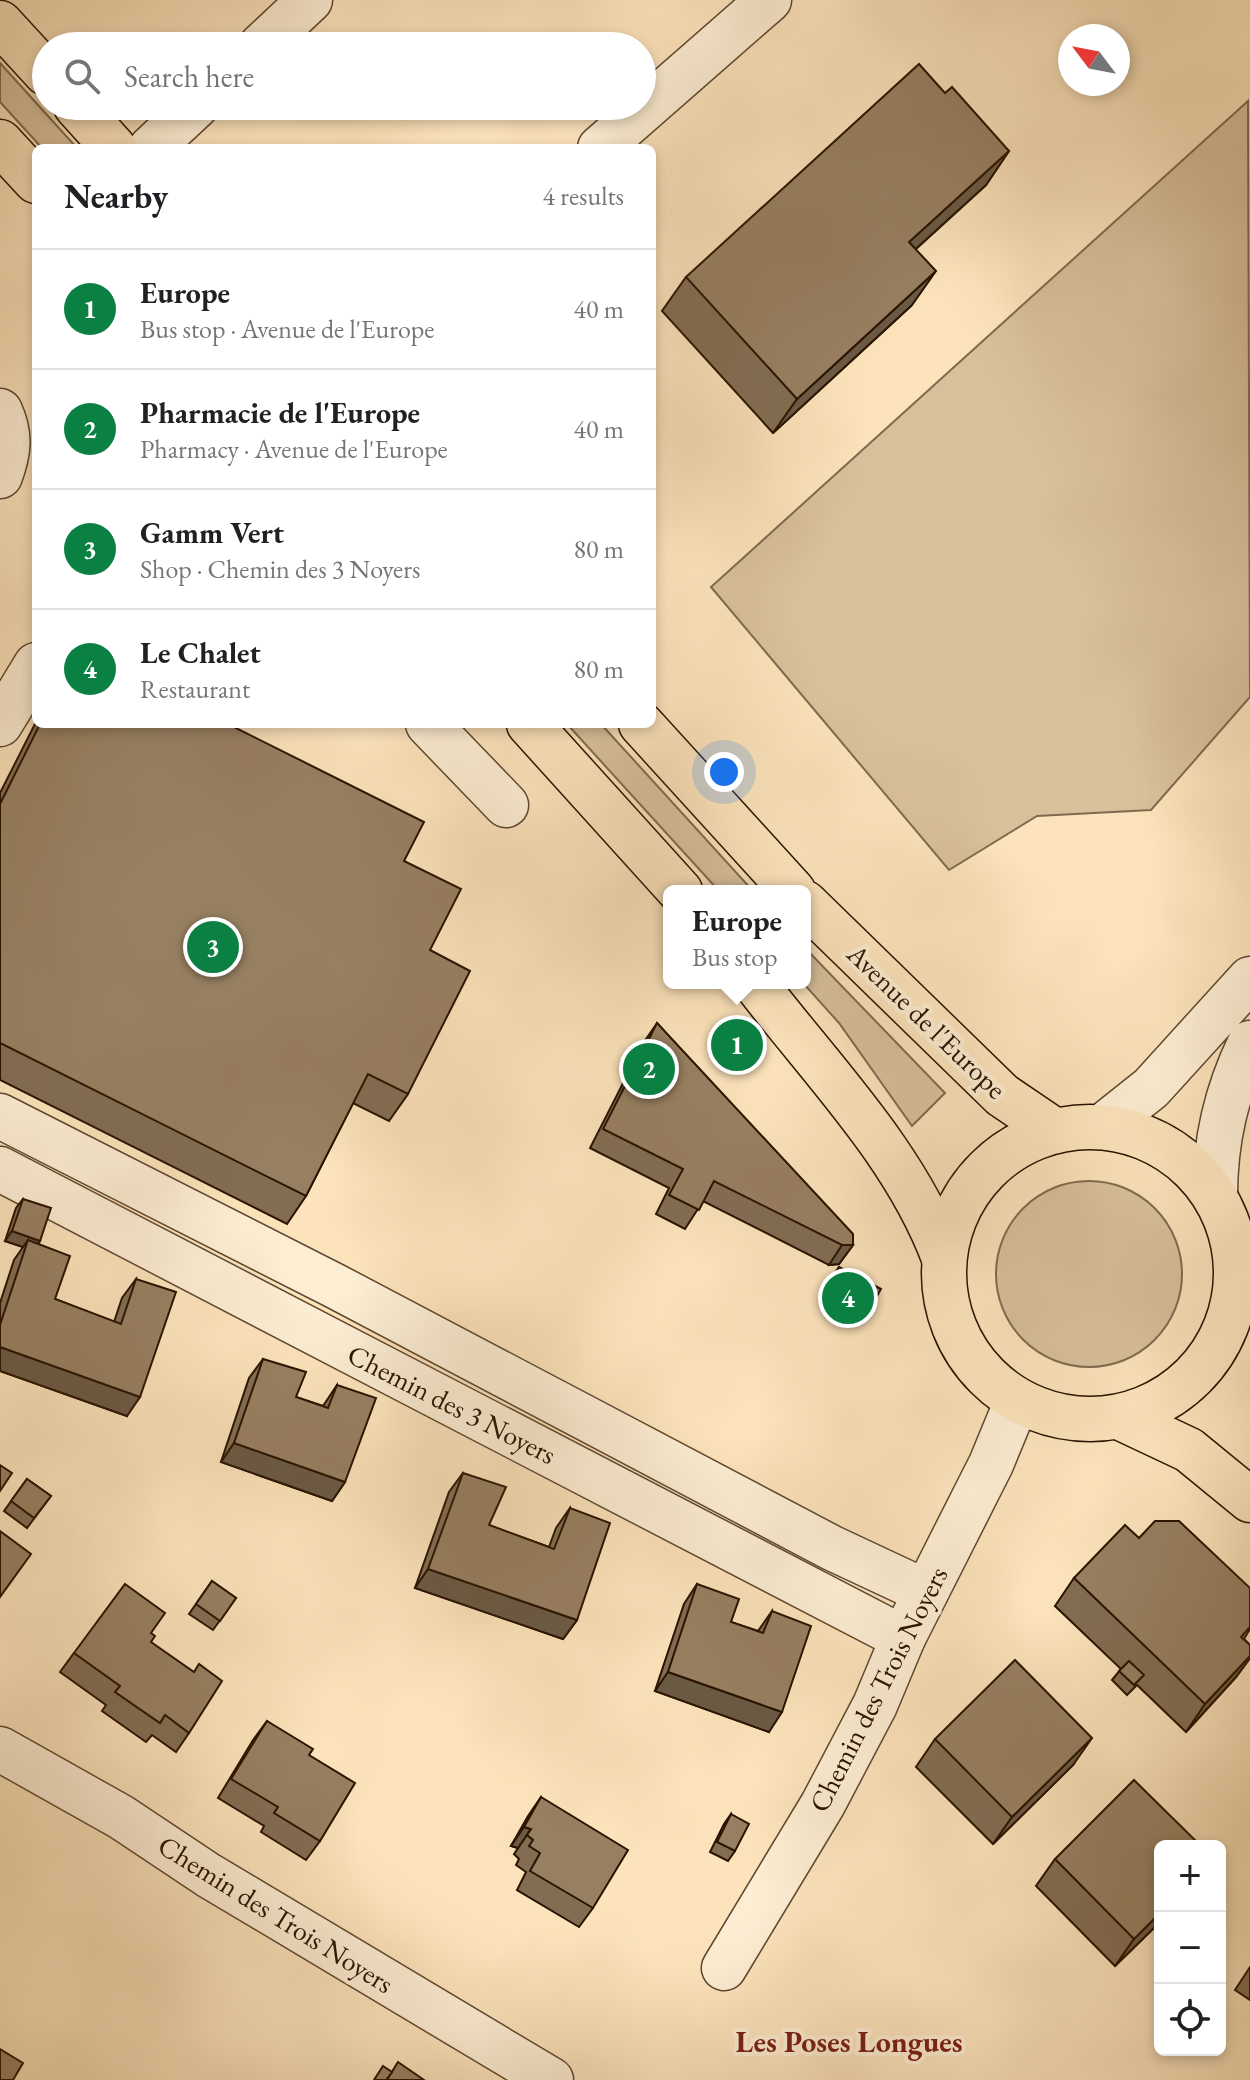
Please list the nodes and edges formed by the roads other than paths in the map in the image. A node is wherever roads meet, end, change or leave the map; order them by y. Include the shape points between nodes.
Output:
1 (310, 0) edge
2 (769, 0) edge
3 (0, 23) edge
4 (276, 32) edge
5 (32, 58) edge
6 (656, 99) edge
7 (89, 120) edge
8 (181, 120) edge
9 (632, 120) edge
10 (0, 142) edge
11 (110, 144) edge
12 (155, 144) edge
13 (605, 144) edge
14 (32, 177) edge
15 (0, 411) edge
16 (0, 476) edge
17 (32, 672) edge
18 (0, 724) edge
19 (432, 728) edge
20 (533, 728) edge
21 (645, 728) edge
22 (506, 805) dead end
23 (675, 885) edge
24 (788, 885) edge
25 (811, 909) edge
26 (1250, 979) edge
27 (760, 989) edge
28 (1250, 1043) edge
29 (0, 1116) edge
30 (1102, 1127) junction
31 (1055, 1131) junction
32 (0, 1169) edge
33 (1215, 1196) junction
34 (944, 1258) junction
35 (1243, 1295) edge
36 (1017, 1401) junction
37 (1119, 1417) junction
38 (1250, 1500) edge
39 (926, 1592) junction
40 (903, 1638) junction
41 (0, 1749) edge
42 (724, 1968) dead end
43 (551, 2080) edge

1 - 4 street
2 - 6 street
3 - 5 main road
7 - 11 main road
8 - 12 street
9 - 13 street
10 - 14 main road
15 - 16 street via 8,429 8,454
17 - 18 street
19 - 22 street
20 - 23 main road
21 - 24 main road
25 - 31 main road, Avenue de l'Europe via 979,1074
26 - 30 street via 1151,1088
27 - 34 main road via 875,1133
28 - 33 street via 1220,1127
29 - 39 street
30 - 31 main road
30 - 33 main road via 1163,1146 1192,1168
31 - 34 main road via 1013,1148 979,1177 956,1215
32 - 40 street, Chemin des 3 Noyers
33 - 35 main road via 1230,1229
34 - 36 main road via 945,1296 955,1332 987,1378
35 - 37 main road via 1200,1369 1163,1400
36 - 37 main road via 1056,1416
36 - 39 street, Chemin des Trois Noyers
37 - 38 main road via 1189,1450
39 - 40 street, Chemin des Trois Noyers
40 - 42 street, Chemin des Trois Noyers via 823,1804
41 - 43 street, Chemin des Trois Noyers via 121,1817 208,1875

